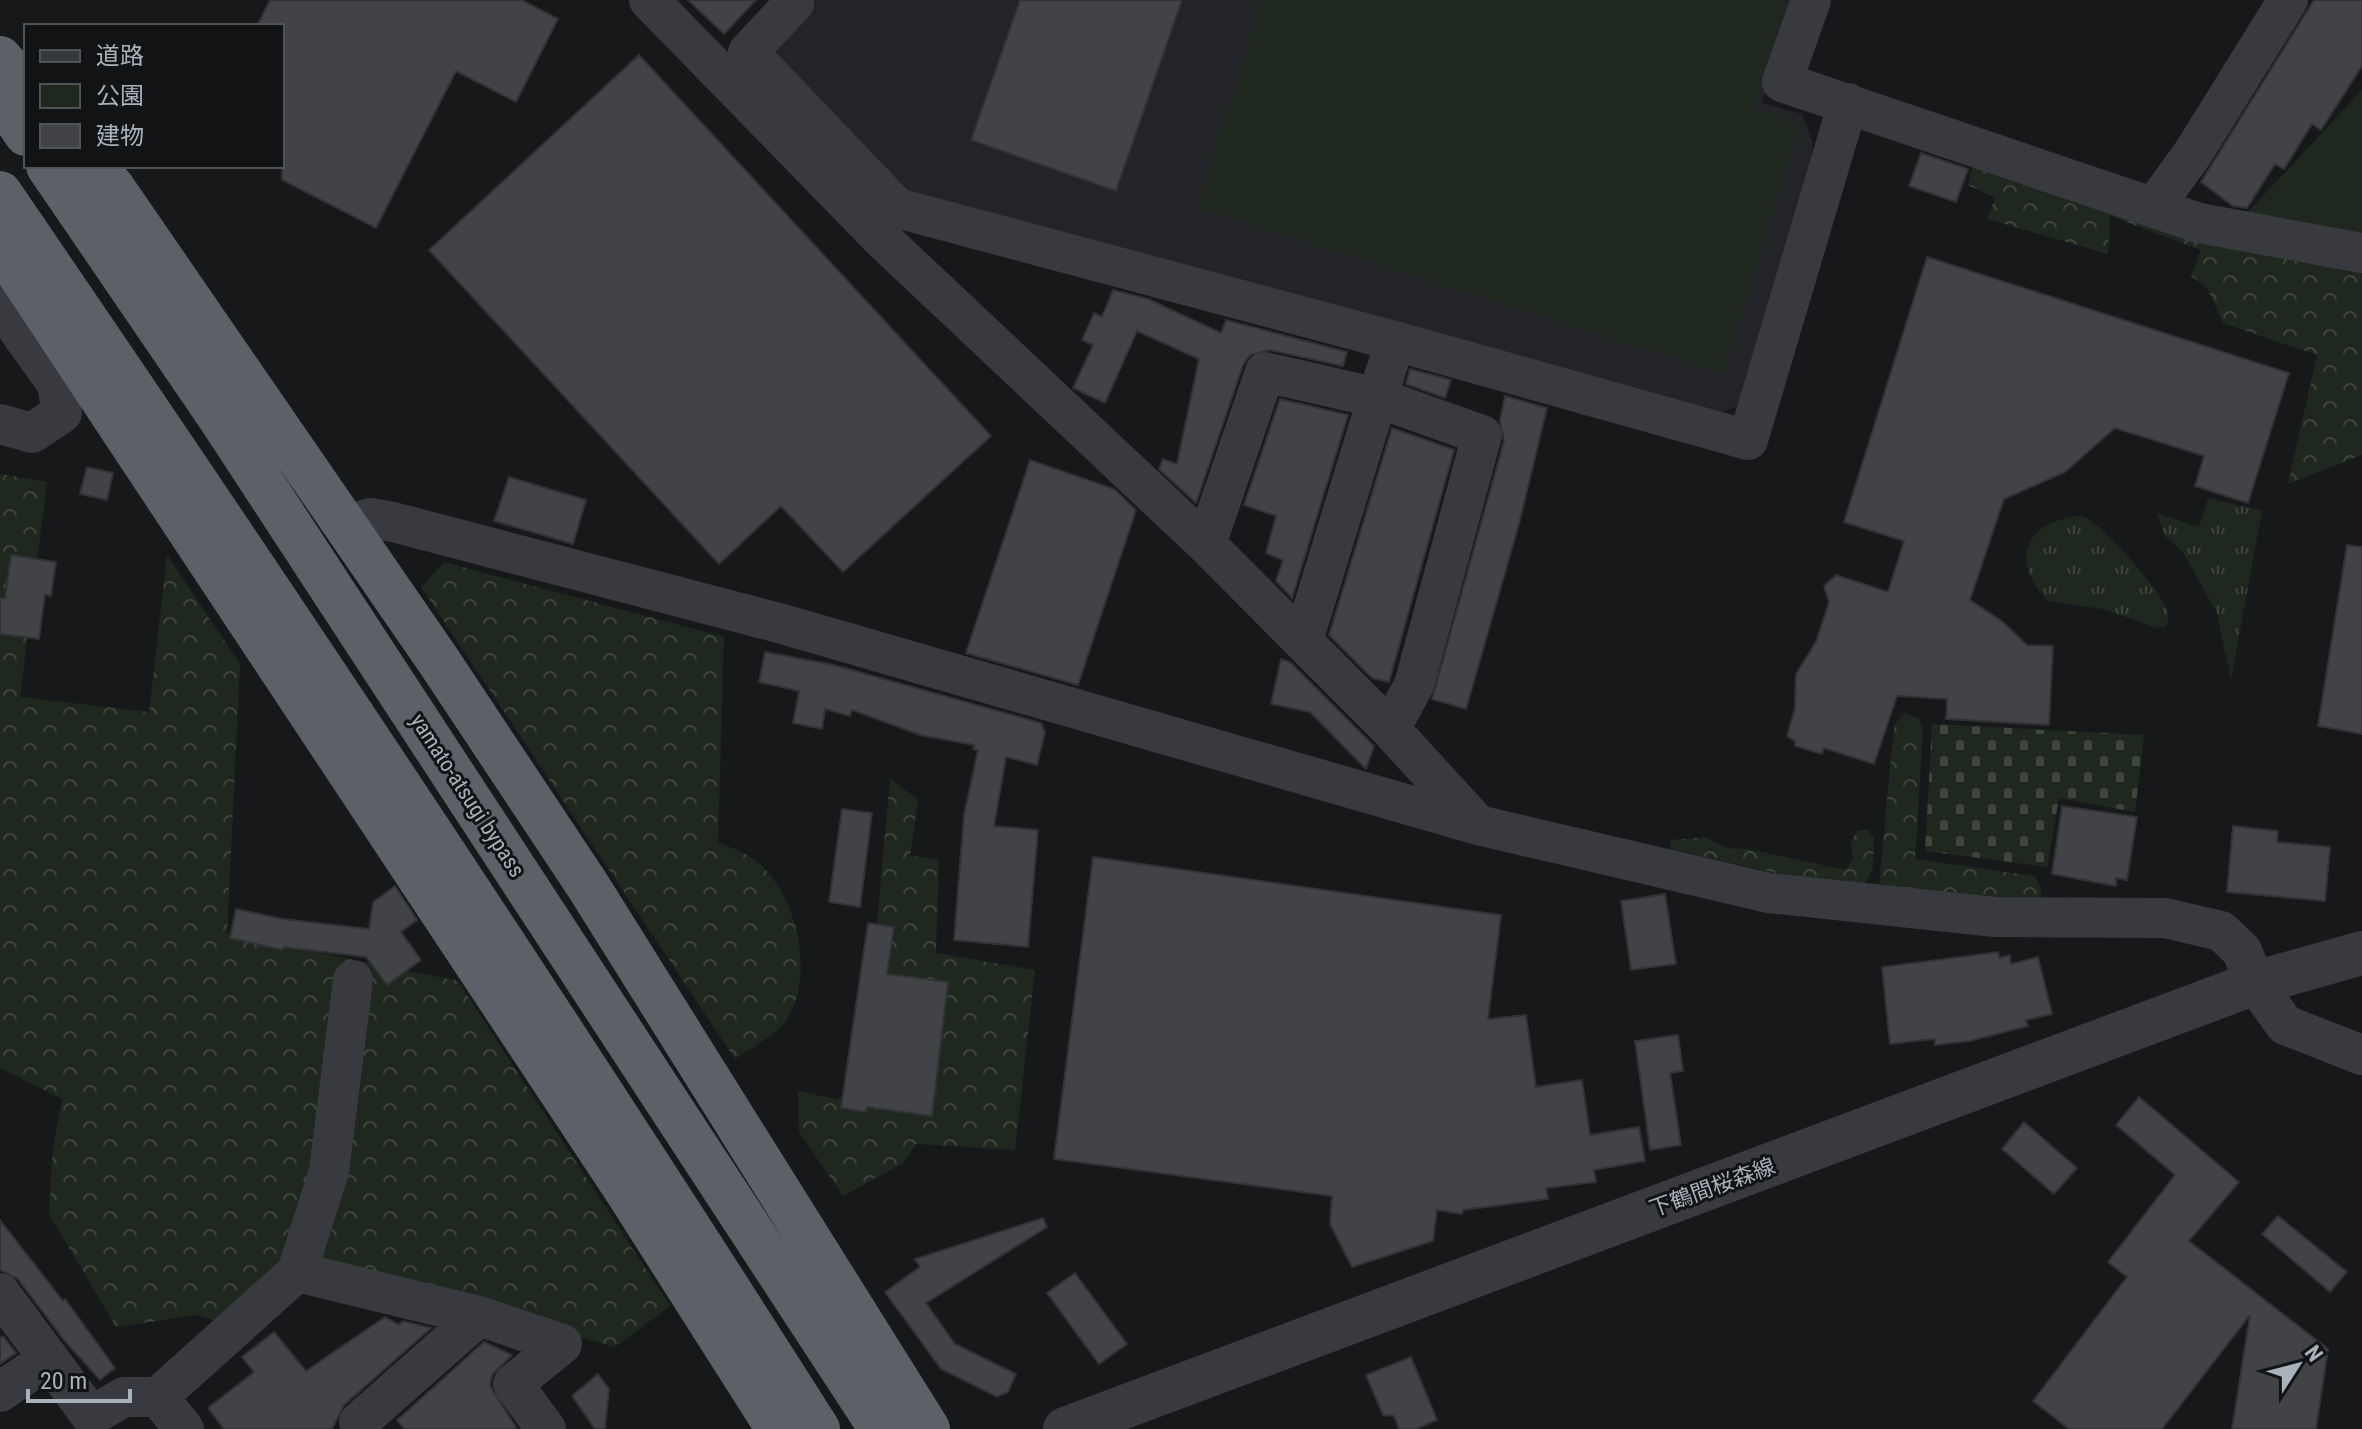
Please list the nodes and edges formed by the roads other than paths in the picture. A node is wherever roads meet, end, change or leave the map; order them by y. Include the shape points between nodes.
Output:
1 (649, 0) edge
2 (792, 0) edge
3 (1811, 0) edge
4 (2288, 0) edge
5 (0, 58) edge
6 (24, 86) edge
7 (0, 96) edge
8 (1848, 103) junction
9 (24, 131) edge
10 (49, 168) edge
11 (96, 168) edge
12 (0, 193) edge
13 (2154, 207) junction
14 (0, 245) edge
15 (2362, 253) edge
16 (0, 304) edge
17 (1395, 341) junction
18 (1378, 398) junction
19 (0, 424) edge
20 (347, 526) junction
21 (1206, 544) junction
22 (1303, 641) junction
23 (1390, 729) junction
24 (1478, 825) junction
25 (2362, 953) edge
26 (353, 980) dead end
27 (2255, 983) junction
28 (2362, 1055) edge
29 (297, 1272) junction
30 (0, 1293) edge
31 (479, 1316) junction
32 (47, 1360) junction
33 (0, 1392) edge
34 (158, 1397) junction
35 (359, 1422) dead end
36 (184, 1429) edge
37 (546, 1429) edge
38 (778, 1429) edge
39 (818, 1429) edge
40 (881, 1429) edge
41 (928, 1429) edge
42 (1065, 1429) edge

1 - 21 street via 883,240
2 - 17 street via 748,52 897,208
3 - 8 street via 1782,82
4 - 13 street
5 - 6 highway
7 - 9 highway
8 - 13 street
8 - 17 street via 1748,440
10 - 40 highway, yamato-atsugi bypass via 220,418
11 - 20 highway
12 - 39 highway via 646,1159
13 - 15 street via 2199,223
14 - 38 highway via 626,1190
16 - 19 street via 57,384 62,413 32,433
17 - 18 street
18 - 21 street via 1265,372
18 - 22 street
18 - 23 street via 1482,435 1414,685
20 - 24 street via 370,518 393,522 779,623
20 - 41 highway via 588,886
21 - 22 street
22 - 23 street
23 - 24 street
24 - 27 street via 1769,893 1995,917 2165,918 2221,931 2242,951
25 - 27 street, 下鶴間桜森線
26 - 29 street via 329,1171
27 - 28 street via 2285,1025
27 - 42 street, 下鶴間桜森線
29 - 31 street
29 - 34 street
30 - 32 street
31 - 35 street
31 - 37 street via 562,1344 513,1384
32 - 33 street
32 - 34 street via 91,1416 124,1397
34 - 36 street

